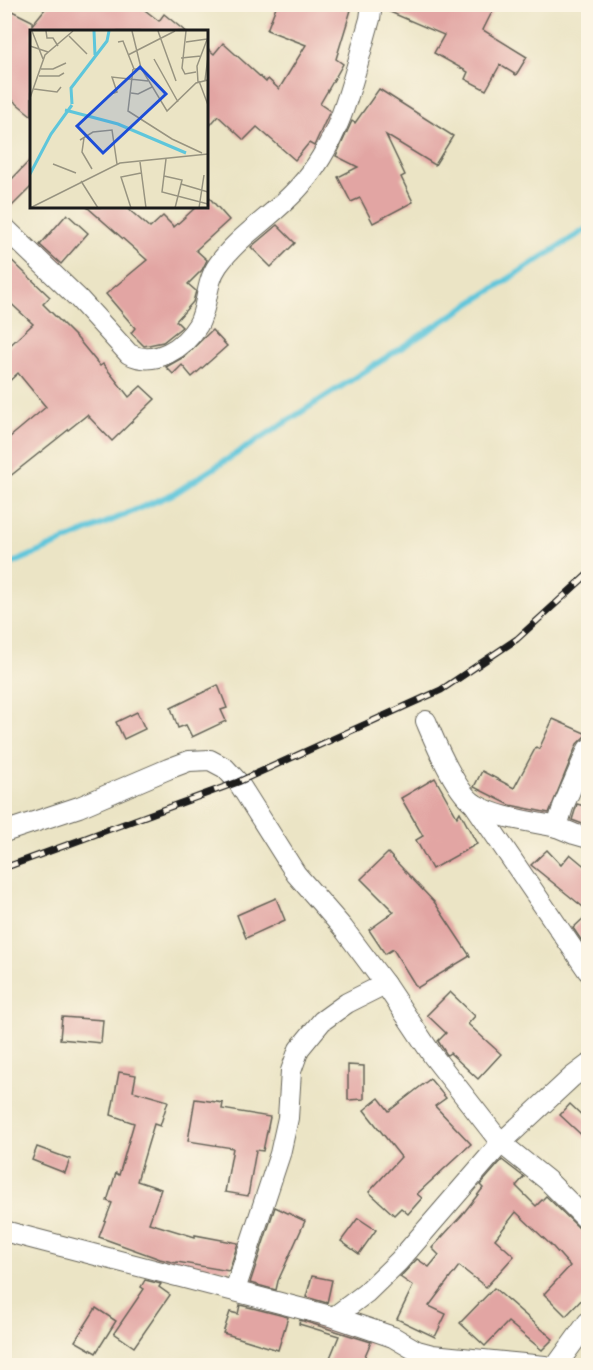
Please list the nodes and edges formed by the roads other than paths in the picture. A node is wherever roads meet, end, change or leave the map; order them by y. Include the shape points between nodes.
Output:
1 (372, 4) edge
2 (4, 227) edge
3 (426, 721) dead end
4 (588, 749) edge
5 (474, 804) junction
6 (557, 827) junction
7 (4, 832) edge
8 (588, 838) edge
9 (588, 971) edge
10 (385, 984) junction
11 (588, 1065) edge
12 (501, 1143) junction
13 (588, 1221) edge
14 (4, 1231) edge
15 (235, 1290) junction
16 (334, 1317) junction
17 (588, 1322) edge
18 (545, 1365) edge
19 (556, 1365) edge

1 - 2 street via 341,119 318,165 299,188 227,253 208,285 199,324 169,353 140,360 129,354
3 - 5 street via 452,776
4 - 6 street
5 - 6 street via 504,816
5 - 9 street
6 - 8 street
7 - 10 street via 79,807 189,761 210,760 238,782 296,874
10 - 12 street via 433,1056
10 - 15 street via 322,1021 299,1049 291,1071 288,1118 280,1155
11 - 12 street
12 - 13 street via 548,1180
12 - 16 street via 399,1261
14 - 15 street
15 - 16 street
16 - 18 street via 432,1355
17 - 19 street

